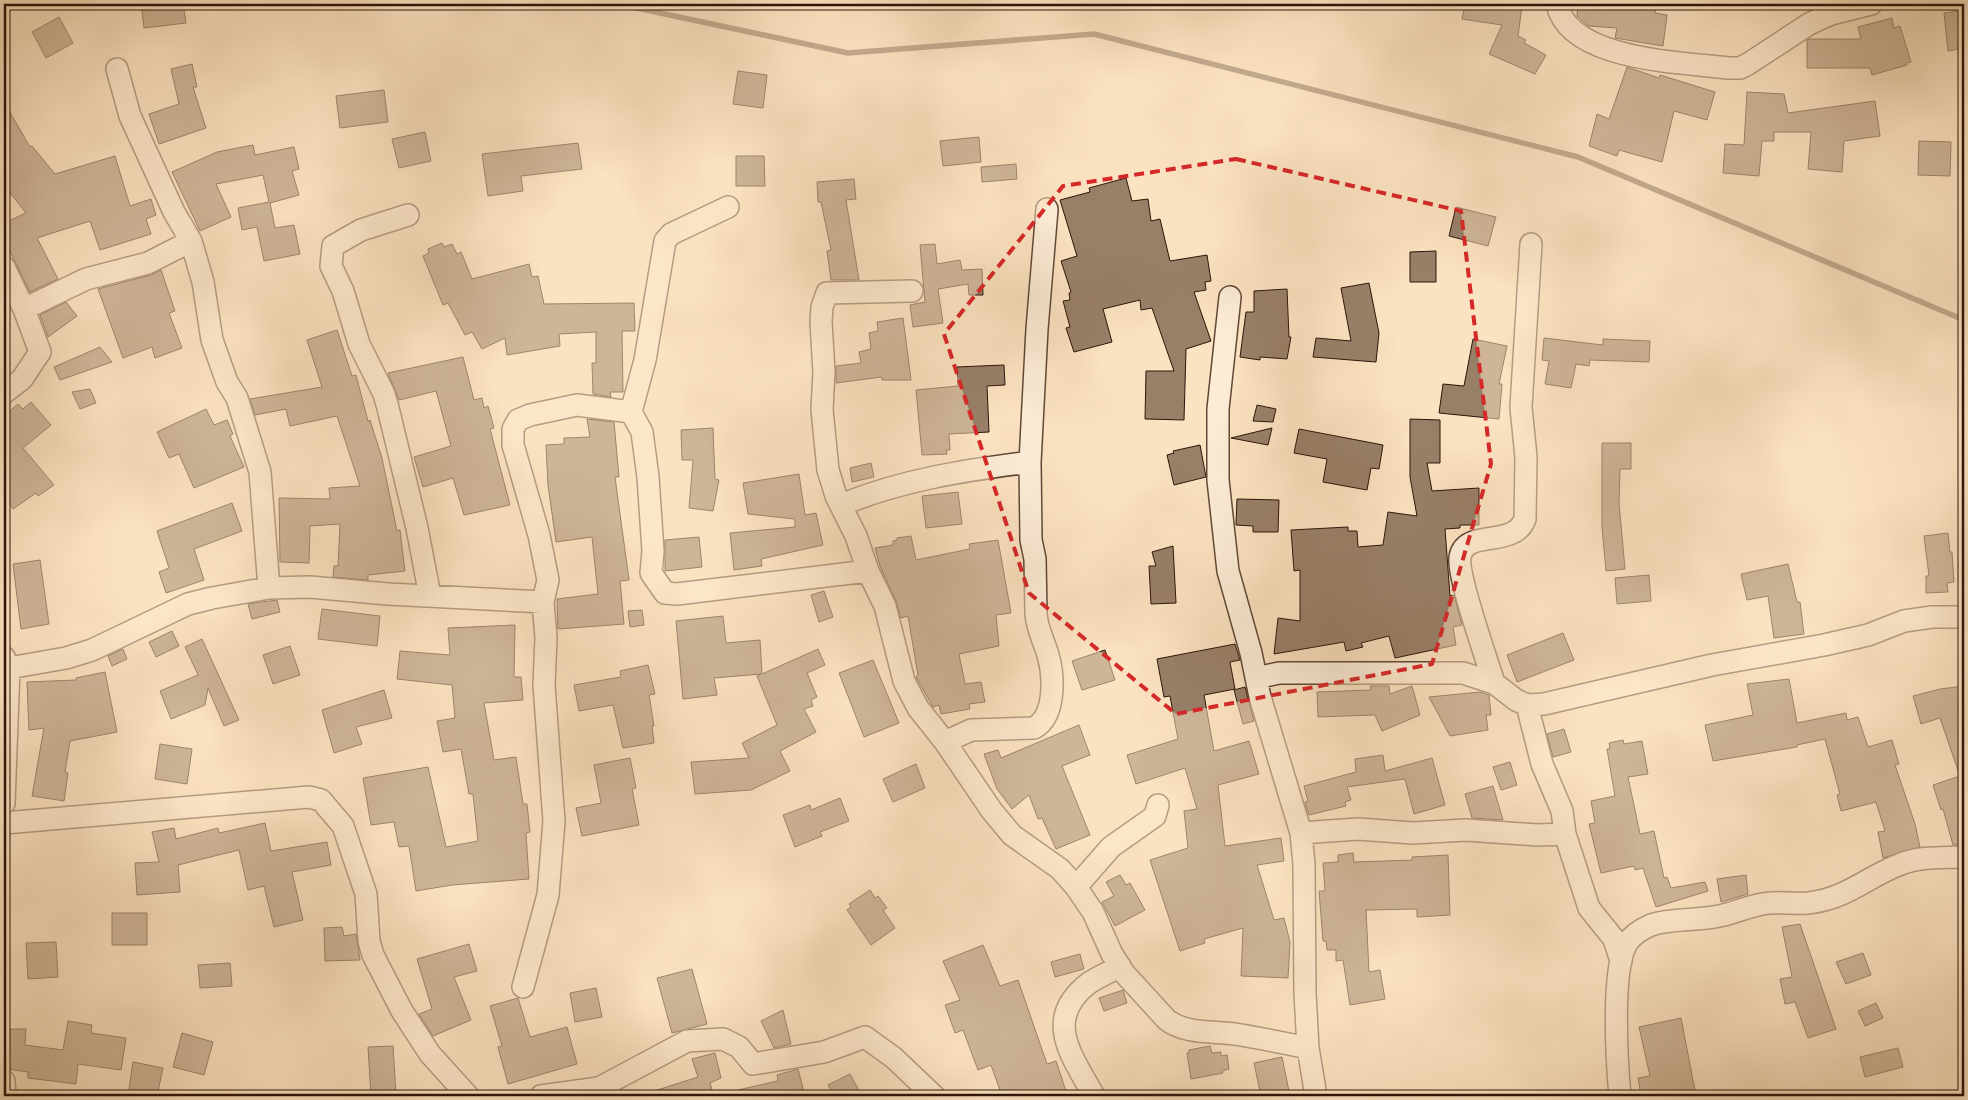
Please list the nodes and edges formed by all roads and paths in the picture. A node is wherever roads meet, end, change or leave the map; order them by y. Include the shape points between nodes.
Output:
1 (1557, 4) edge
2 (1871, 4) edge
3 (117, 69) dead end
4 (728, 207) dead end
5 (1047, 209) dead end
6 (408, 215) dead end
7 (191, 241) junction
8 (1532, 244) dead end
9 (4, 267) edge
10 (912, 291) dead end
11 (1230, 297) dead end
12 (24, 309) junction
13 (4, 393) edge
14 (631, 412) junction
15 (1030, 462) junction
16 (841, 505) junction
17 (868, 571) junction
18 (269, 588) junction
19 (430, 596) junction
20 (544, 602) junction
21 (1964, 617) edge
22 (6, 663) edge
23 (1256, 678) junction
24 (1494, 683) junction
25 (1527, 705) junction
26 (945, 742) junction
27 (4, 803) edge
28 (1158, 804) dead end
29 (4, 823) edge
30 (1301, 833) junction
31 (1565, 834) junction
32 (1964, 857) edge
33 (1076, 887) junction
34 (1621, 961) junction
35 (1120, 966) junction
36 (523, 987) dead end
37 (1308, 1048) junction
38 (4, 1081) edge
39 (5, 1096) edge
40 (468, 1096) edge
41 (541, 1096) edge
42 (934, 1096) edge
43 (1094, 1096) edge
44 (1316, 1096) edge
45 (1620, 1096) edge

1 - 2 street via 1570,29 1596,44 1629,56 1740,68 1809,24 1831,14
3 - 7 street via 130,116 174,212
4 - 14 street via 671,234 665,241 645,360
5 - 15 street
6 - 19 street via 360,230 334,246 331,266 343,291 359,344 384,394
7 - 12 street via 148,263 86,279
7 - 18 street via 203,282 212,340 227,382 237,398 260,472
8 - 24 street via 1521,407 1526,457 1524,519 1516,532 1474,541 1460,556 1466,590
9 - 12 street
10 - 16 street via 831,292 826,295 821,322 822,410 828,470
11 - 23 street via 1218,409 1218,480 1228,571
12 - 13 street via 40,352 22,379
14 - 17 street via 642,432 648,477 654,551 651,573 666,593
14 - 20 street via 578,405 530,415 518,420 513,429 513,445 539,535 548,580
15 - 16 street via 916,481 868,493
15 - 26 street via 1036,619 1052,682 1046,714 1040,725 1034,728 971,730
16 - 17 street
17 - 26 street via 885,606 904,681 918,708
18 - 19 street via 310,587
18 - 22 street via 188,604 92,650 66,658
19 - 20 street
20 - 36 street via 544,685 554,821 548,895
21 - 25 street via 1904,621 1868,635 1824,646 1712,665 1544,704
22 - 27 street
23 - 24 street via 1279,673 1463,673
23 - 30 street
24 - 25 street
25 - 31 street via 1542,764 1562,811
26 - 33 street via 1012,835 1060,869
28 - 33 street via 1154,816 1111,847
29 - 40 street via 308,797 321,800 343,826 353,851 366,894 373,955 415,1032
30 - 31 street via 1358,829 1413,833 1466,830
30 - 37 street
31 - 34 street via 1589,908 1614,939
32 - 34 street via 1902,863 1848,893 1828,900 1768,903 1718,916 1652,925 1635,934
33 - 35 street via 1093,912
34 - 45 street via 1615,1046
35 - 37 street via 1174,1025
35 - 43 street via 1089,984 1064,1015 1063,1030 1068,1046
37 - 44 street
38 - 39 street
41 - 42 street via 599,1088 687,1041 722,1039 738,1047 753,1064 824,1052 865,1037 894,1058

